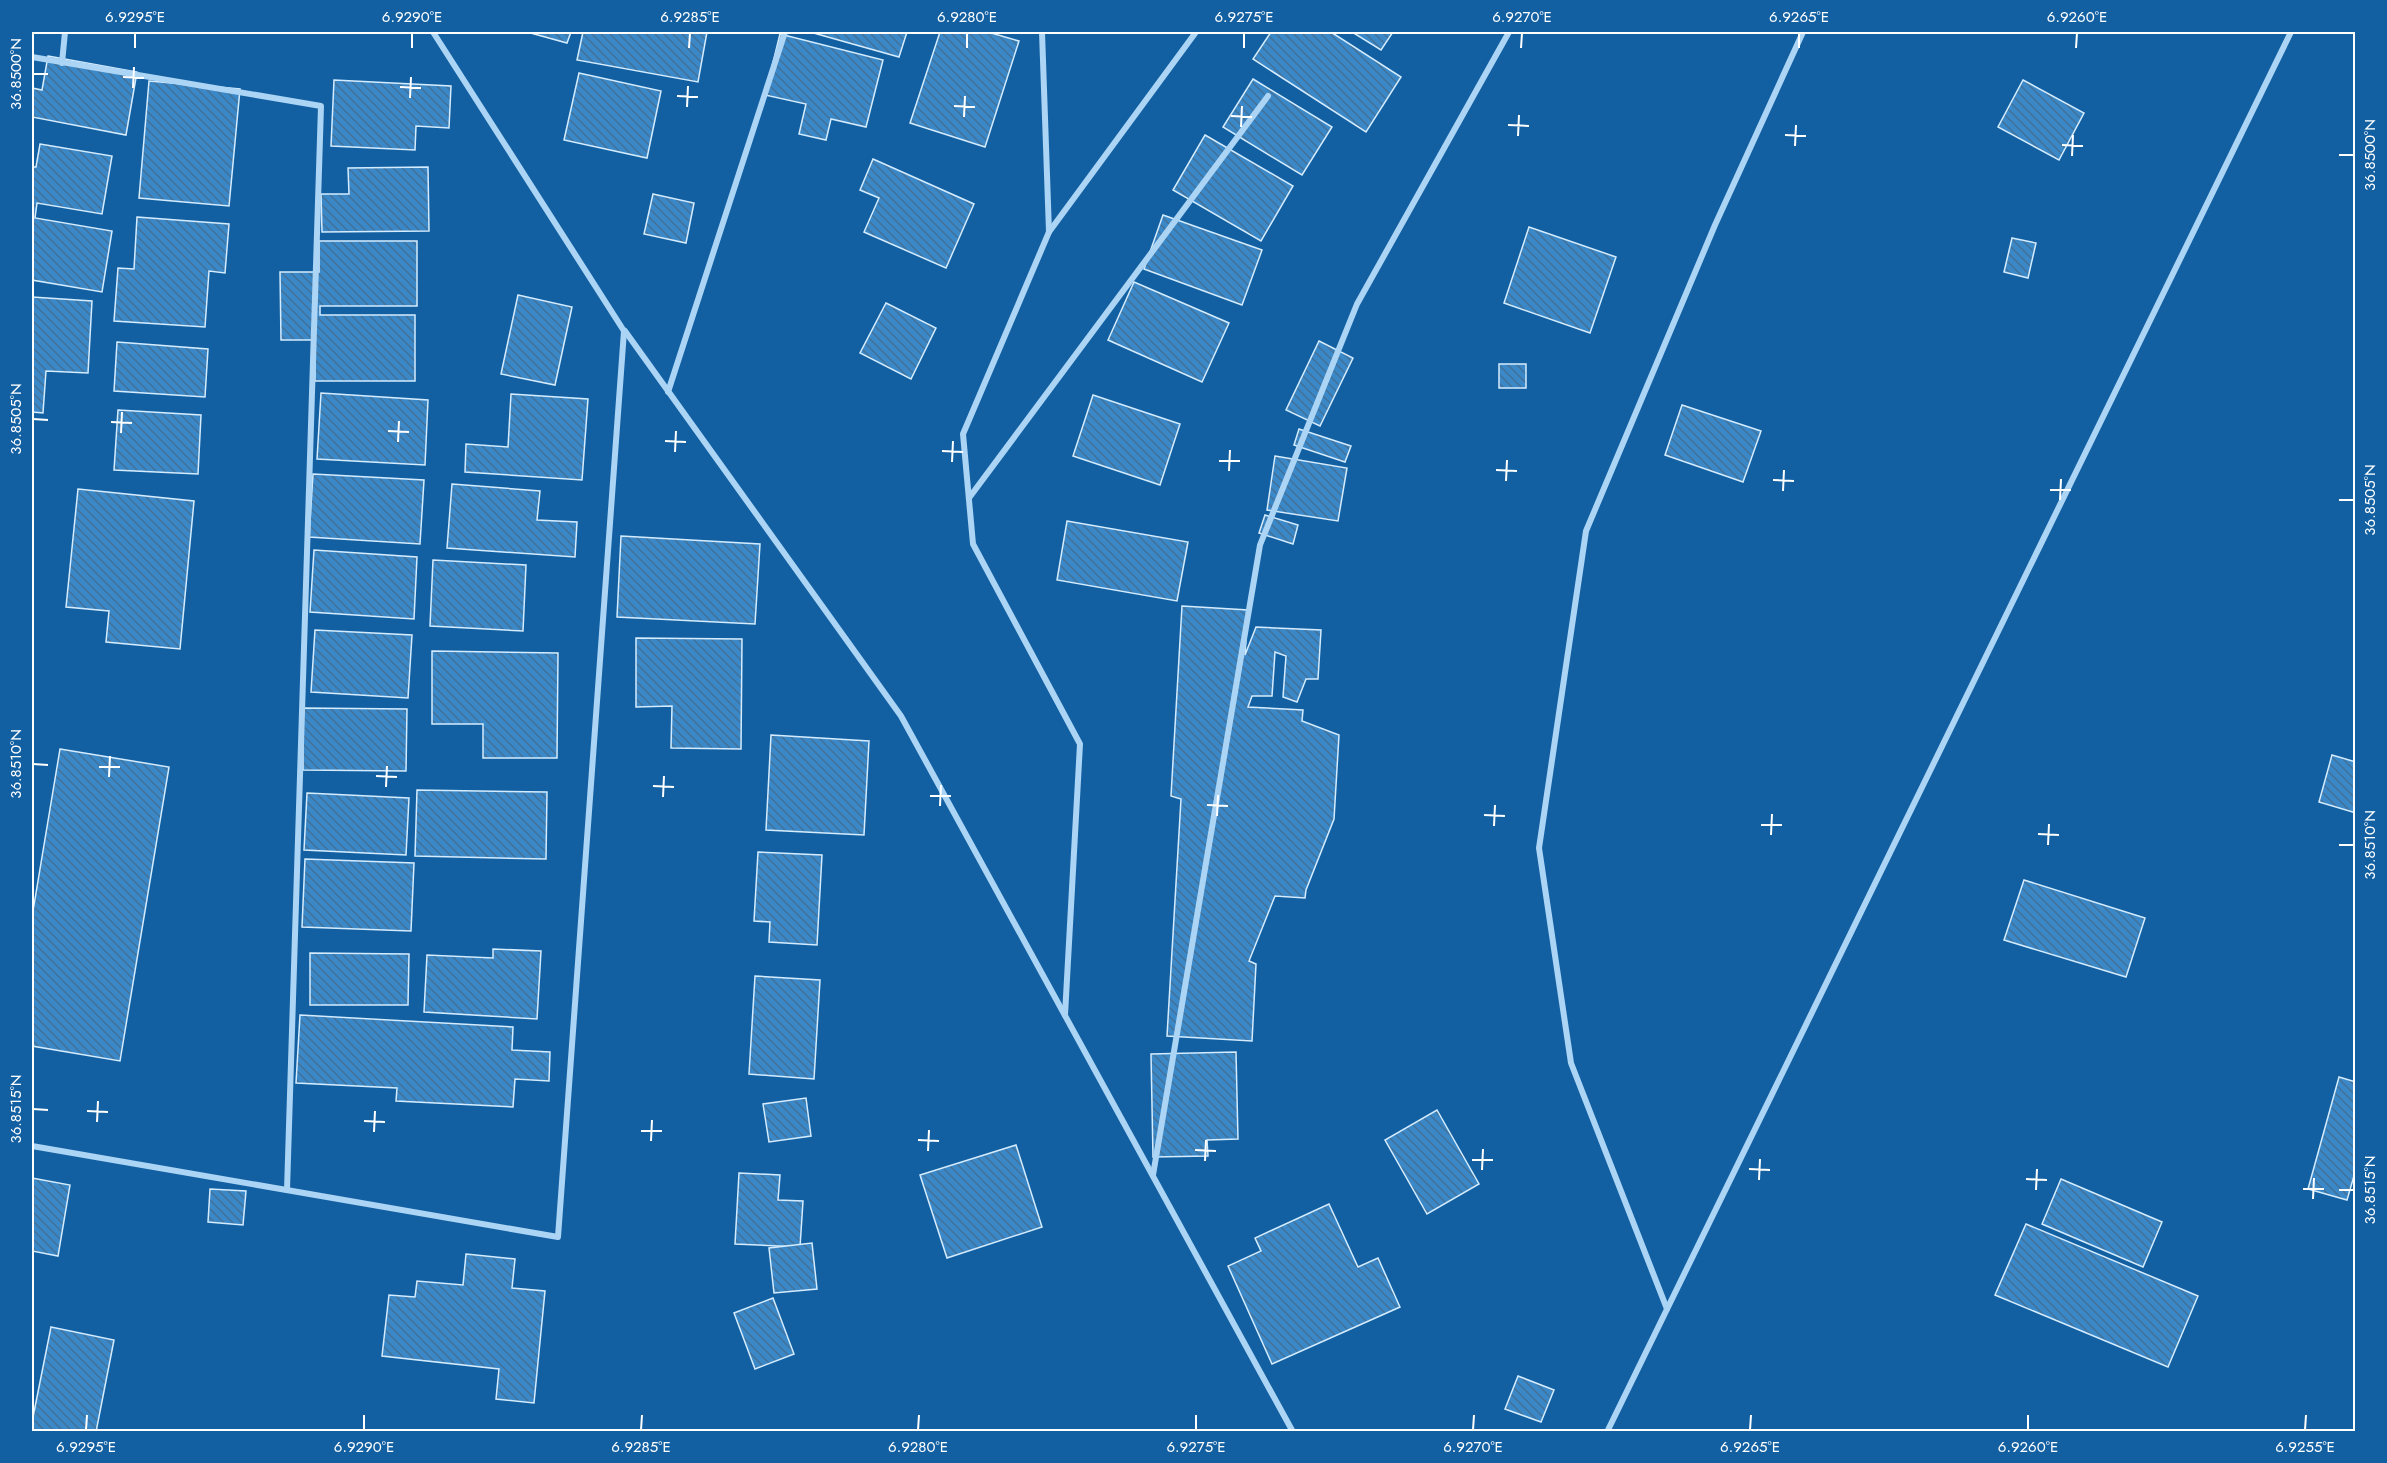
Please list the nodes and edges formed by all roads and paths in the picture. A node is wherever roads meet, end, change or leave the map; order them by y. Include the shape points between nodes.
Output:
1 (65, 32) edge
2 (433, 32) edge
3 (785, 32) edge
4 (1042, 32) edge
5 (1196, 32) edge
6 (1509, 32) edge
7 (1803, 32) edge
8 (2291, 32) edge
9 (32, 57) edge
10 (62, 63) junction
11 (1268, 96) dead end
12 (1049, 232) junction
13 (624, 331) junction
14 (668, 392) junction
15 (969, 498) junction
16 (1065, 1016) junction
17 (32, 1146) edge
18 (1153, 1176) junction
19 (287, 1190) junction
20 (1667, 1309) junction
21 (1293, 1431) edge
22 (1607, 1431) edge

1 - 10 street
2 - 13 street
3 - 14 street
4 - 12 street
5 - 12 street
6 - 18 street via 1357,304 1260,545
7 - 20 street via 1715,225 1586,531 1539,848 1571,1063
8 - 20 street
9 - 10 street
10 - 19 street via 321,106
11 - 15 street
12 - 15 street via 963,434
13 - 14 street
13 - 19 street via 558,1237
14 - 16 street via 901,717
15 - 16 street via 973,544 1080,744
16 - 18 street
17 - 19 street
18 - 21 street
20 - 22 street

